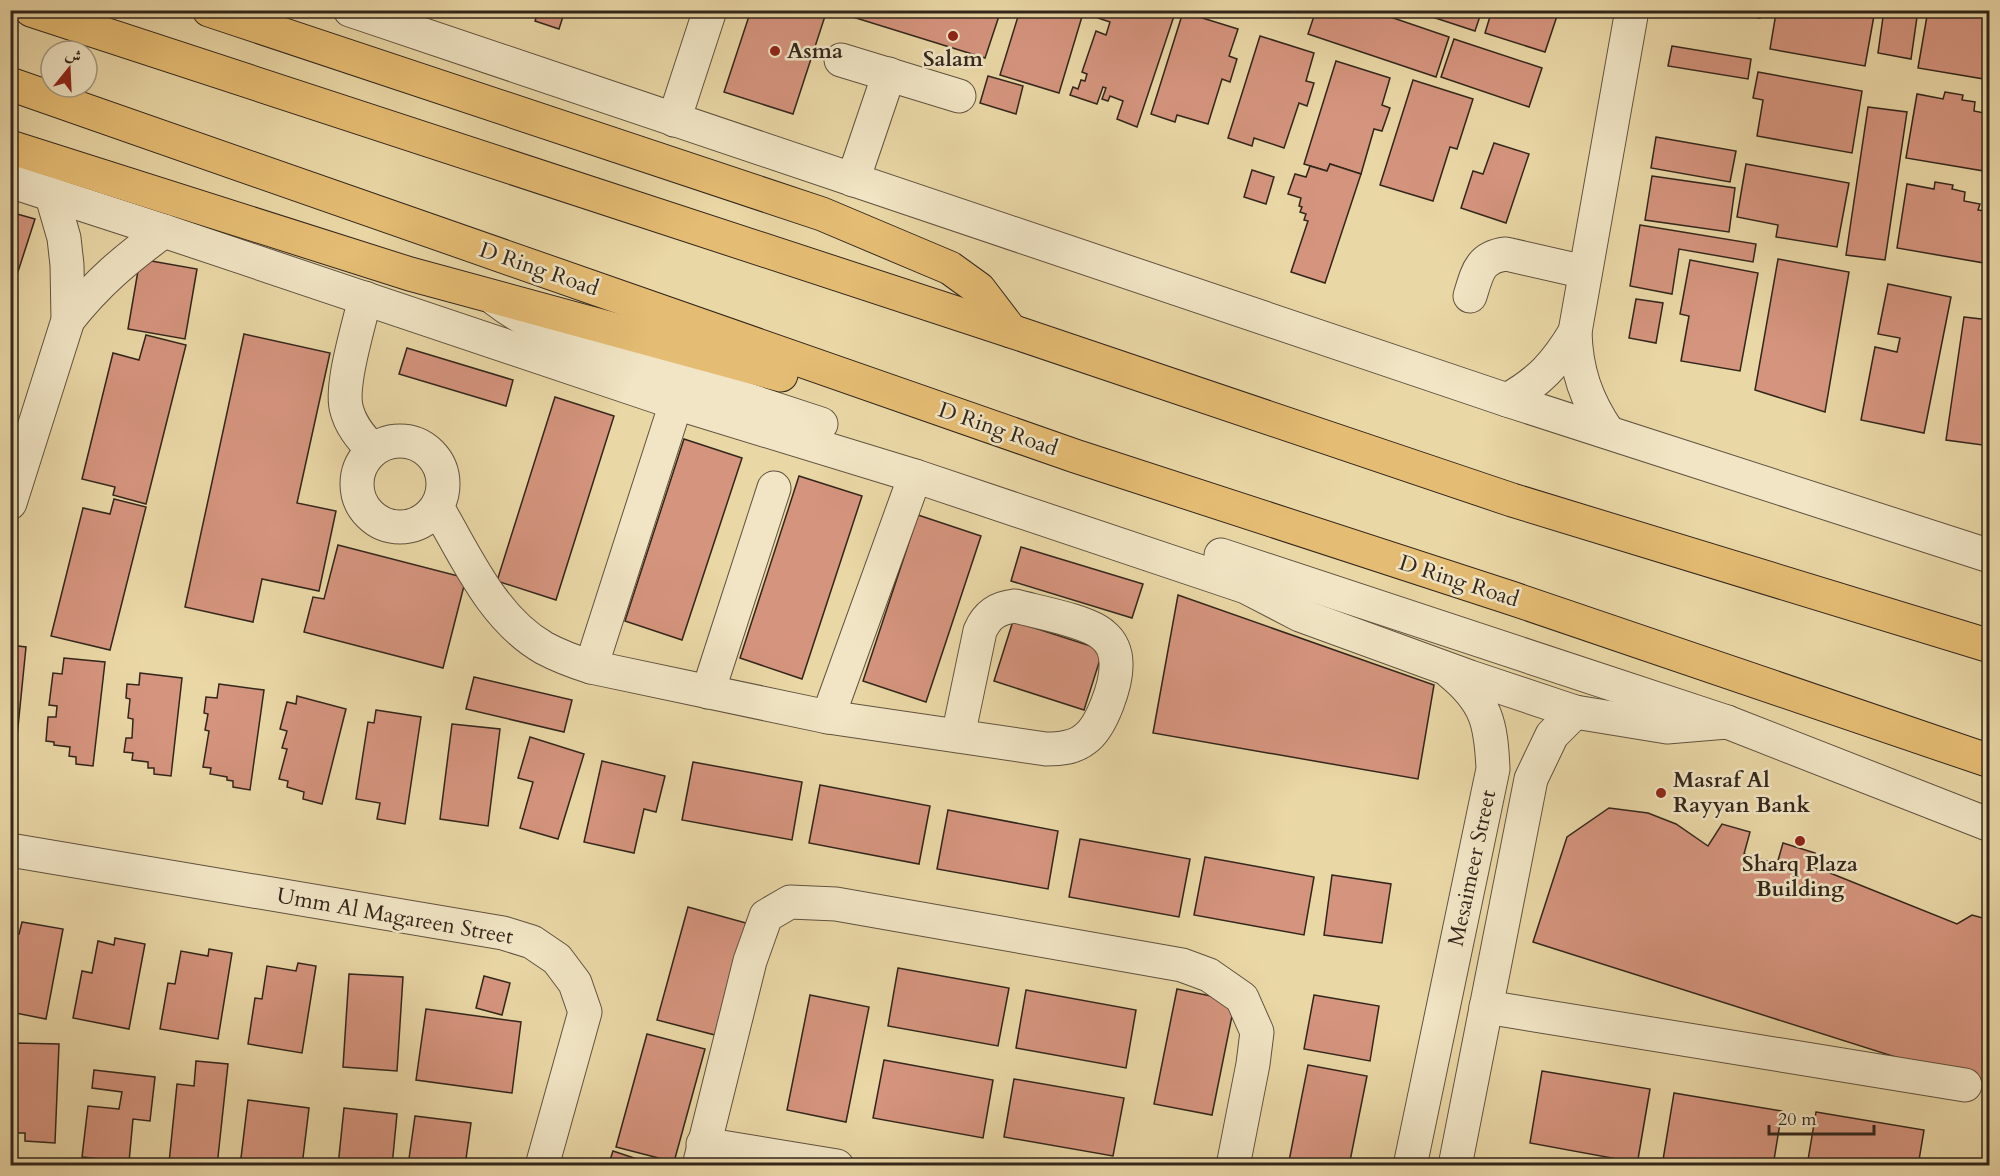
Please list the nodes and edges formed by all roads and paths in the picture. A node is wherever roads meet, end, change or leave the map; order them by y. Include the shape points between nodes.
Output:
1 (31, 10) edge
2 (209, 10) edge
3 (350, 10) edge
4 (710, 10) edge
5 (1632, 10) edge
6 (841, 60) dead end
7 (889, 74) junction
8 (10, 84) edge
9 (959, 96) dead end
10 (674, 120) junction
11 (10, 147) edge
12 (853, 180) junction
13 (10, 181) edge
14 (51, 193) junction
15 (164, 231) junction
16 (1585, 272) junction
17 (492, 296) junction
18 (1470, 296) dead end
19 (365, 298) junction
20 (68, 320) junction
21 (1011, 330) junction
22 (1575, 332) junction
23 (1507, 400) junction
24 (676, 403) junction
25 (1608, 432) junction
26 (373, 450) junction
27 (1075, 456) junction
28 (915, 476) junction
29 (774, 488) dead end
30 (10, 503) edge
31 (437, 507) junction
32 (1989, 556) edge
33 (1386, 610) junction
34 (1989, 646) edge
35 (1436, 664) junction
36 (591, 667) junction
37 (708, 692) junction
38 (1575, 712) junction
39 (828, 717) junction
40 (1727, 722) junction
41 (958, 736) junction
42 (1989, 761) edge
43 (1989, 825) edge
44 (10, 850) edge
45 (1486, 1007) junction
46 (1965, 1085) dead end
47 (701, 1155) edge
48 (542, 1166) edge
49 (837, 1166) edge
50 (1233, 1166) edge
51 (1410, 1166) edge
52 (1455, 1166) edge

1 - 21 main road
2 - 21 main road via 822,214 950,268 979,289
3 - 10 street
4 - 10 street
5 - 16 street
6 - 7 street
7 - 9 street
7 - 12 street
8 - 27 main road, D Ring Road
10 - 12 street
11 - 17 main road via 410,274
12 - 23 street
13 - 14 street, D Ring Road
14 - 15 street, D Ring Road
14 - 20 street via 64,238
15 - 19 street, D Ring Road
15 - 20 street via 103,279
16 - 18 street via 1497,255 1482,264
16 - 22 street
17 - 27 main road
17 - 33 street, D Ring Road via 515,315 569,341
19 - 24 street, D Ring Road
19 - 26 street via 345,388 346,407 353,425
20 - 30 street
21 - 34 main road via 1512,500
22 - 23 street via 1547,372
22 - 25 street via 1583,385
23 - 25 street
24 - 28 street, D Ring Road
24 - 36 street
25 - 32 street
26 - 31 street via 387,442 402,441 429,451 443,478 443,493
26 - 31 street via 358,475 357,489 371,516 384,524 414,525
27 - 42 main road, D Ring Road via 1511,598
28 - 35 street, D Ring Road via 1246,587 1300,615
28 - 39 street
29 - 37 street
31 - 36 street via 502,613 543,647
33 - 35 street, Mesaimeer Street via 1409,644
33 - 40 street, D Ring Road
35 - 38 street, D Ring Road
35 - 51 street, Mesaimeer Street via 1464,684 1486,716 1492,769
36 - 37 street
37 - 39 street
38 - 40 street, D Ring Road via 1667,727
38 - 45 street, Mesaimeer Street via 1552,735 1531,779
39 - 41 street
40 - 43 street, D Ring Road
41 - 41 street via 1046,749 1060,749 1085,740 1102,719 1115,676 1117,665 1111,644 1095,628 1016,606 993,612 980,632
44 - 48 street, Umm Al Magareen Street via 503,933 532,942 557,959 575,983 585,1012
45 - 46 street
45 - 52 street, Mesaimeer Street
47 - 49 street
47 - 50 street via 750,961 766,916 790,902 836,904 1182,965 1209,975 1242,998 1257,1032

